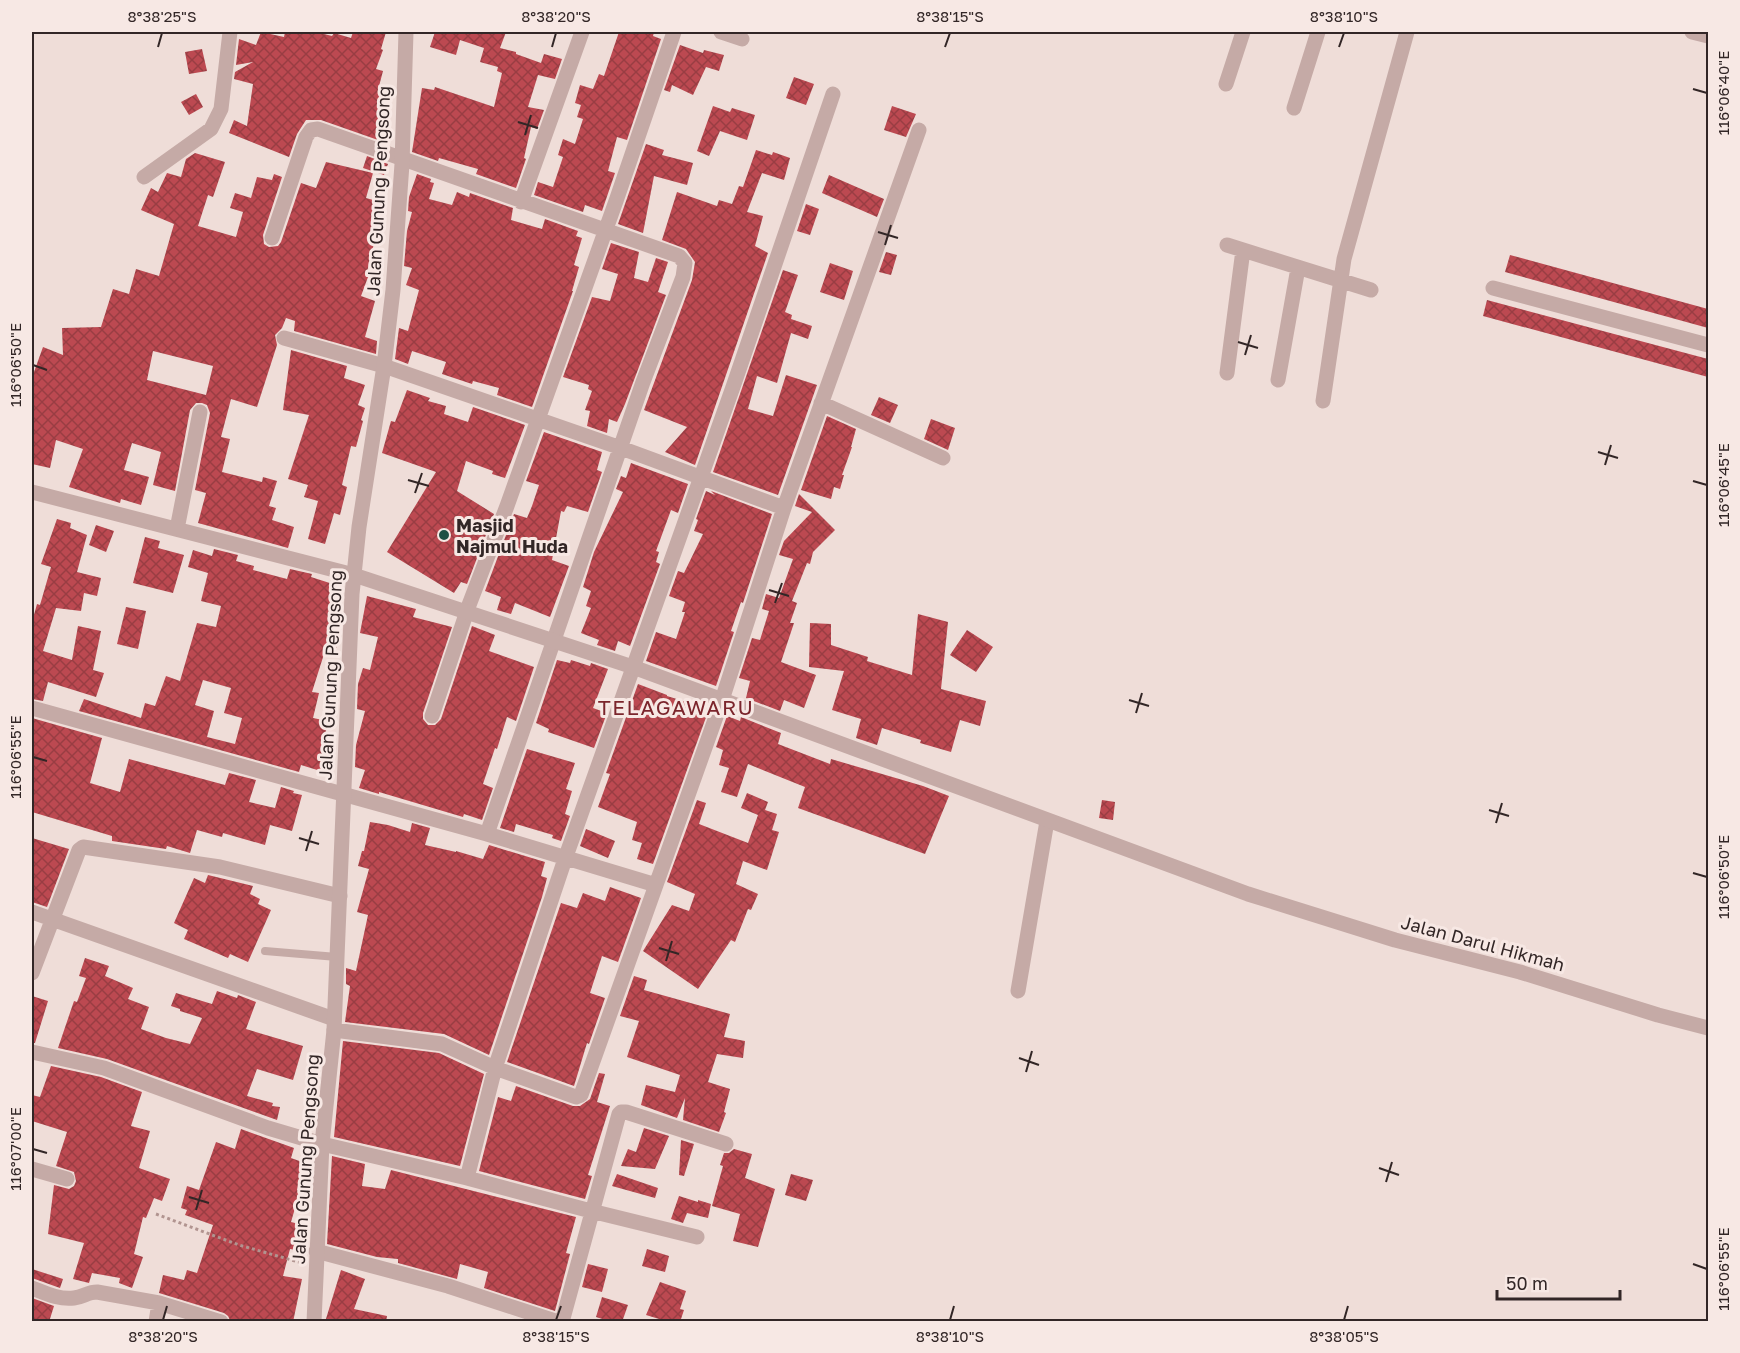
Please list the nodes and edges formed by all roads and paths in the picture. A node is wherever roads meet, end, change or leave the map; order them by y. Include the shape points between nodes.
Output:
1 (230, 32) edge
2 (406, 32) edge
3 (582, 32) edge
4 (674, 32) edge
5 (721, 32) edge
6 (1243, 32) edge
7 (1318, 32) edge
8 (1407, 32) edge
9 (1692, 32) edge
10 (1708, 36) edge
11 (742, 39) dead end
12 (1226, 84) dead end
13 (833, 94) dead end
14 (1294, 108) dead end
15 (920, 129) dead end
16 (403, 158) junction
17 (144, 177) dead end
18 (521, 202) junction
19 (605, 230) junction
20 (272, 238) dead end
21 (1227, 245) dead end
22 (1243, 250) junction
23 (1298, 268) junction
24 (1341, 282) junction
25 (1493, 288) dead end
26 (1371, 290) dead end
27 (284, 338) dead end
28 (1708, 345) edge
29 (384, 366) junction
30 (1227, 373) dead end
31 (1278, 380) dead end
32 (1323, 401) dead end
33 (821, 403) junction
34 (200, 412) dead end
35 (538, 418) junction
36 (621, 447) junction
37 (943, 458) dead end
38 (701, 478) junction
39 (32, 492) edge
40 (784, 508) junction
41 (177, 530) junction
42 (354, 574) junction
43 (467, 612) junction
44 (552, 640) junction
45 (633, 667) junction
46 (722, 700) junction
47 (32, 708) edge
48 (432, 716) dead end
49 (343, 795) junction
50 (1047, 821) junction
51 (487, 834) junction
52 (565, 859) junction
53 (656, 885) junction
54 (340, 896) junction
55 (32, 912) edge
56 (53, 920) junction
57 (265, 951) dead end
58 (337, 957) junction
59 (32, 973) edge
60 (1018, 990) dead end
61 (334, 1024) junction
62 (1708, 1028) edge
63 (32, 1052) edge
64 (495, 1068) junction
65 (322, 1144) junction
66 (726, 1144) dead end
67 (32, 1169) edge
68 (467, 1178) junction
69 (67, 1179) dead end
70 (591, 1211) junction
71 (156, 1214) dead end
72 (697, 1237) dead end
73 (316, 1251) junction
74 (316, 1267) junction
75 (32, 1288) edge
76 (159, 1303) junction
77 (156, 1322) edge
78 (221, 1322) edge
79 (314, 1322) edge
80 (560, 1322) edge

1 - 17 street via 221,109 216,121 211,129
2 - 16 street, Jalan Gunung Pengsong
3 - 18 street
4 - 19 street
5 - 11 street
6 - 12 street
7 - 14 street
8 - 24 street
9 - 10 street
13 - 38 street
15 - 33 street
16 - 18 street
16 - 20 street via 318,129 310,130
16 - 29 street, Jalan Gunung Pengsong
18 - 19 street
19 - 35 street
19 - 36 street via 678,256 686,267
21 - 22 street
22 - 23 street
22 - 30 street
23 - 24 street
23 - 31 street
24 - 26 street
24 - 32 street
25 - 28 street
27 - 29 street
29 - 35 street
29 - 42 street, Jalan Gunung Pengsong
33 - 37 street
33 - 40 street
34 - 41 street
35 - 36 street
35 - 43 street
36 - 38 street
36 - 44 street
38 - 40 street
38 - 45 street
39 - 41 street, Jalan Darul Hikmah
40 - 46 street
41 - 42 street, Jalan Darul Hikmah
42 - 43 street, Jalan Darul Hikmah
42 - 49 street, Jalan Gunung Pengsong
43 - 44 street, Jalan Darul Hikmah
43 - 48 street
44 - 45 street, Jalan Darul Hikmah
44 - 51 street
45 - 46 street, Jalan Darul Hikmah
45 - 52 street
46 - 50 street, Jalan Darul Hikmah
46 - 53 street
47 - 49 street
49 - 51 street
49 - 54 street, Jalan Gunung Pengsong
50 - 60 street
50 - 62 street, Jalan Darul Hikmah via 1339,923
51 - 52 street
52 - 53 street
52 - 64 street
53 - 64 street via 581,1095 576,1097
54 - 56 street via 220,867 86,846 79,850
54 - 58 street, Jalan Gunung Pengsong
55 - 56 street
56 - 59 street
56 - 61 street
57 - 58 lane
58 - 61 street, Jalan Gunung Pengsong
61 - 64 street via 442,1044
61 - 65 street, Jalan Gunung Pengsong
63 - 65 street via 104,1068
64 - 68 street
65 - 68 street
65 - 73 street, Jalan Gunung Pengsong
66 - 70 street via 621,1112
67 - 69 street
68 - 70 street
70 - 72 street
70 - 80 street
71 - 74 path via 239,1245
73 - 74 street, Jalan Gunung Pengsong
73 - 80 street via 448,1286
74 - 79 street, Jalan Gunung Pengsong
75 - 76 street via 59,1298 97,1292
76 - 77 street
76 - 78 street

